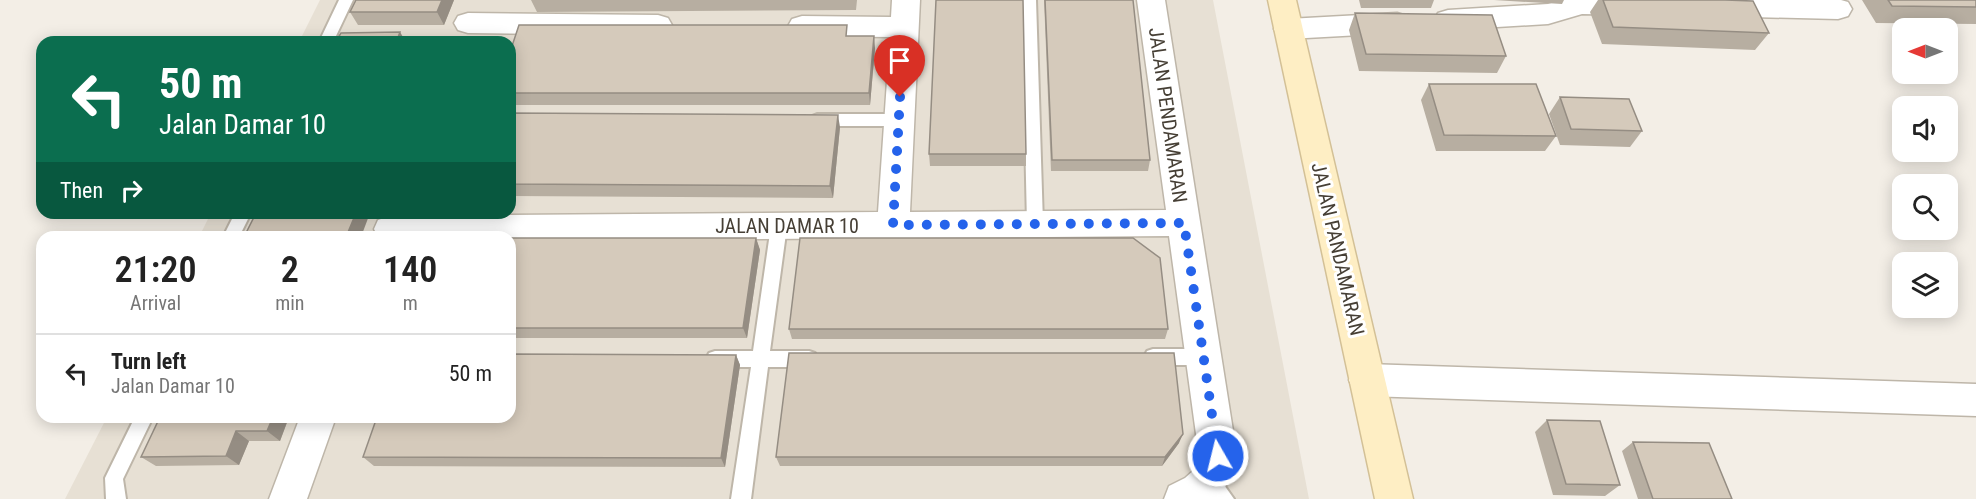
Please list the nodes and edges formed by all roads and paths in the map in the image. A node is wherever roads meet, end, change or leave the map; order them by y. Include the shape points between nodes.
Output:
1 (346, 0) edge
2 (1029, 0) edge
3 (1151, 0) edge
4 (1839, 9) dead end
5 (905, 13) edge
6 (1285, 14) edge
7 (468, 22) edge
8 (683, 25) edge
9 (776, 26) edge
10 (329, 36) edge
11 (805, 120) edge
12 (899, 120) junction
13 (1184, 223) junction
14 (1035, 224) junction
15 (893, 225) junction
16 (391, 226) edge
17 (779, 226) junction
18 (1135, 357) edge
19 (1205, 357) junction
20 (701, 359) edge
21 (761, 359) junction
22 (831, 359) edge
23 (1367, 380) junction
24 (1976, 400) edge
25 (141, 423) edge
26 (316, 423) edge
27 (1217, 490) edge
28 (116, 499) edge
29 (288, 499) edge
30 (741, 499) edge
31 (1183, 499) edge
32 (1394, 499) edge

1 - 10 lane
2 - 14 lane
3 - 13 street, JALAN PENDAMARAN
4 - 6 street via 1582,4 1525,16
5 - 9 street
5 - 12 street
6 - 23 main road, JALAN PANDAMARAN
7 - 8 street
11 - 12 lane
12 - 15 street
13 - 14 street, JALAN DAMAR 10
13 - 19 street, JALAN PENDAMARAN
14 - 15 street, JALAN DAMAR 10
15 - 17 street, JALAN DAMAR 10
16 - 17 street, JALAN DAMAR 10
17 - 21 lane
18 - 19 lane
19 - 27 street, JALAN PENDAMARAN via 1218,456
20 - 21 lane
21 - 22 lane
21 - 30 lane
23 - 24 street
23 - 32 main road, JALAN PANDAMARAN
25 - 28 lane via 114,478
26 - 29 street
27 - 31 street, JALAN PENDAMARAN via 1201,490

